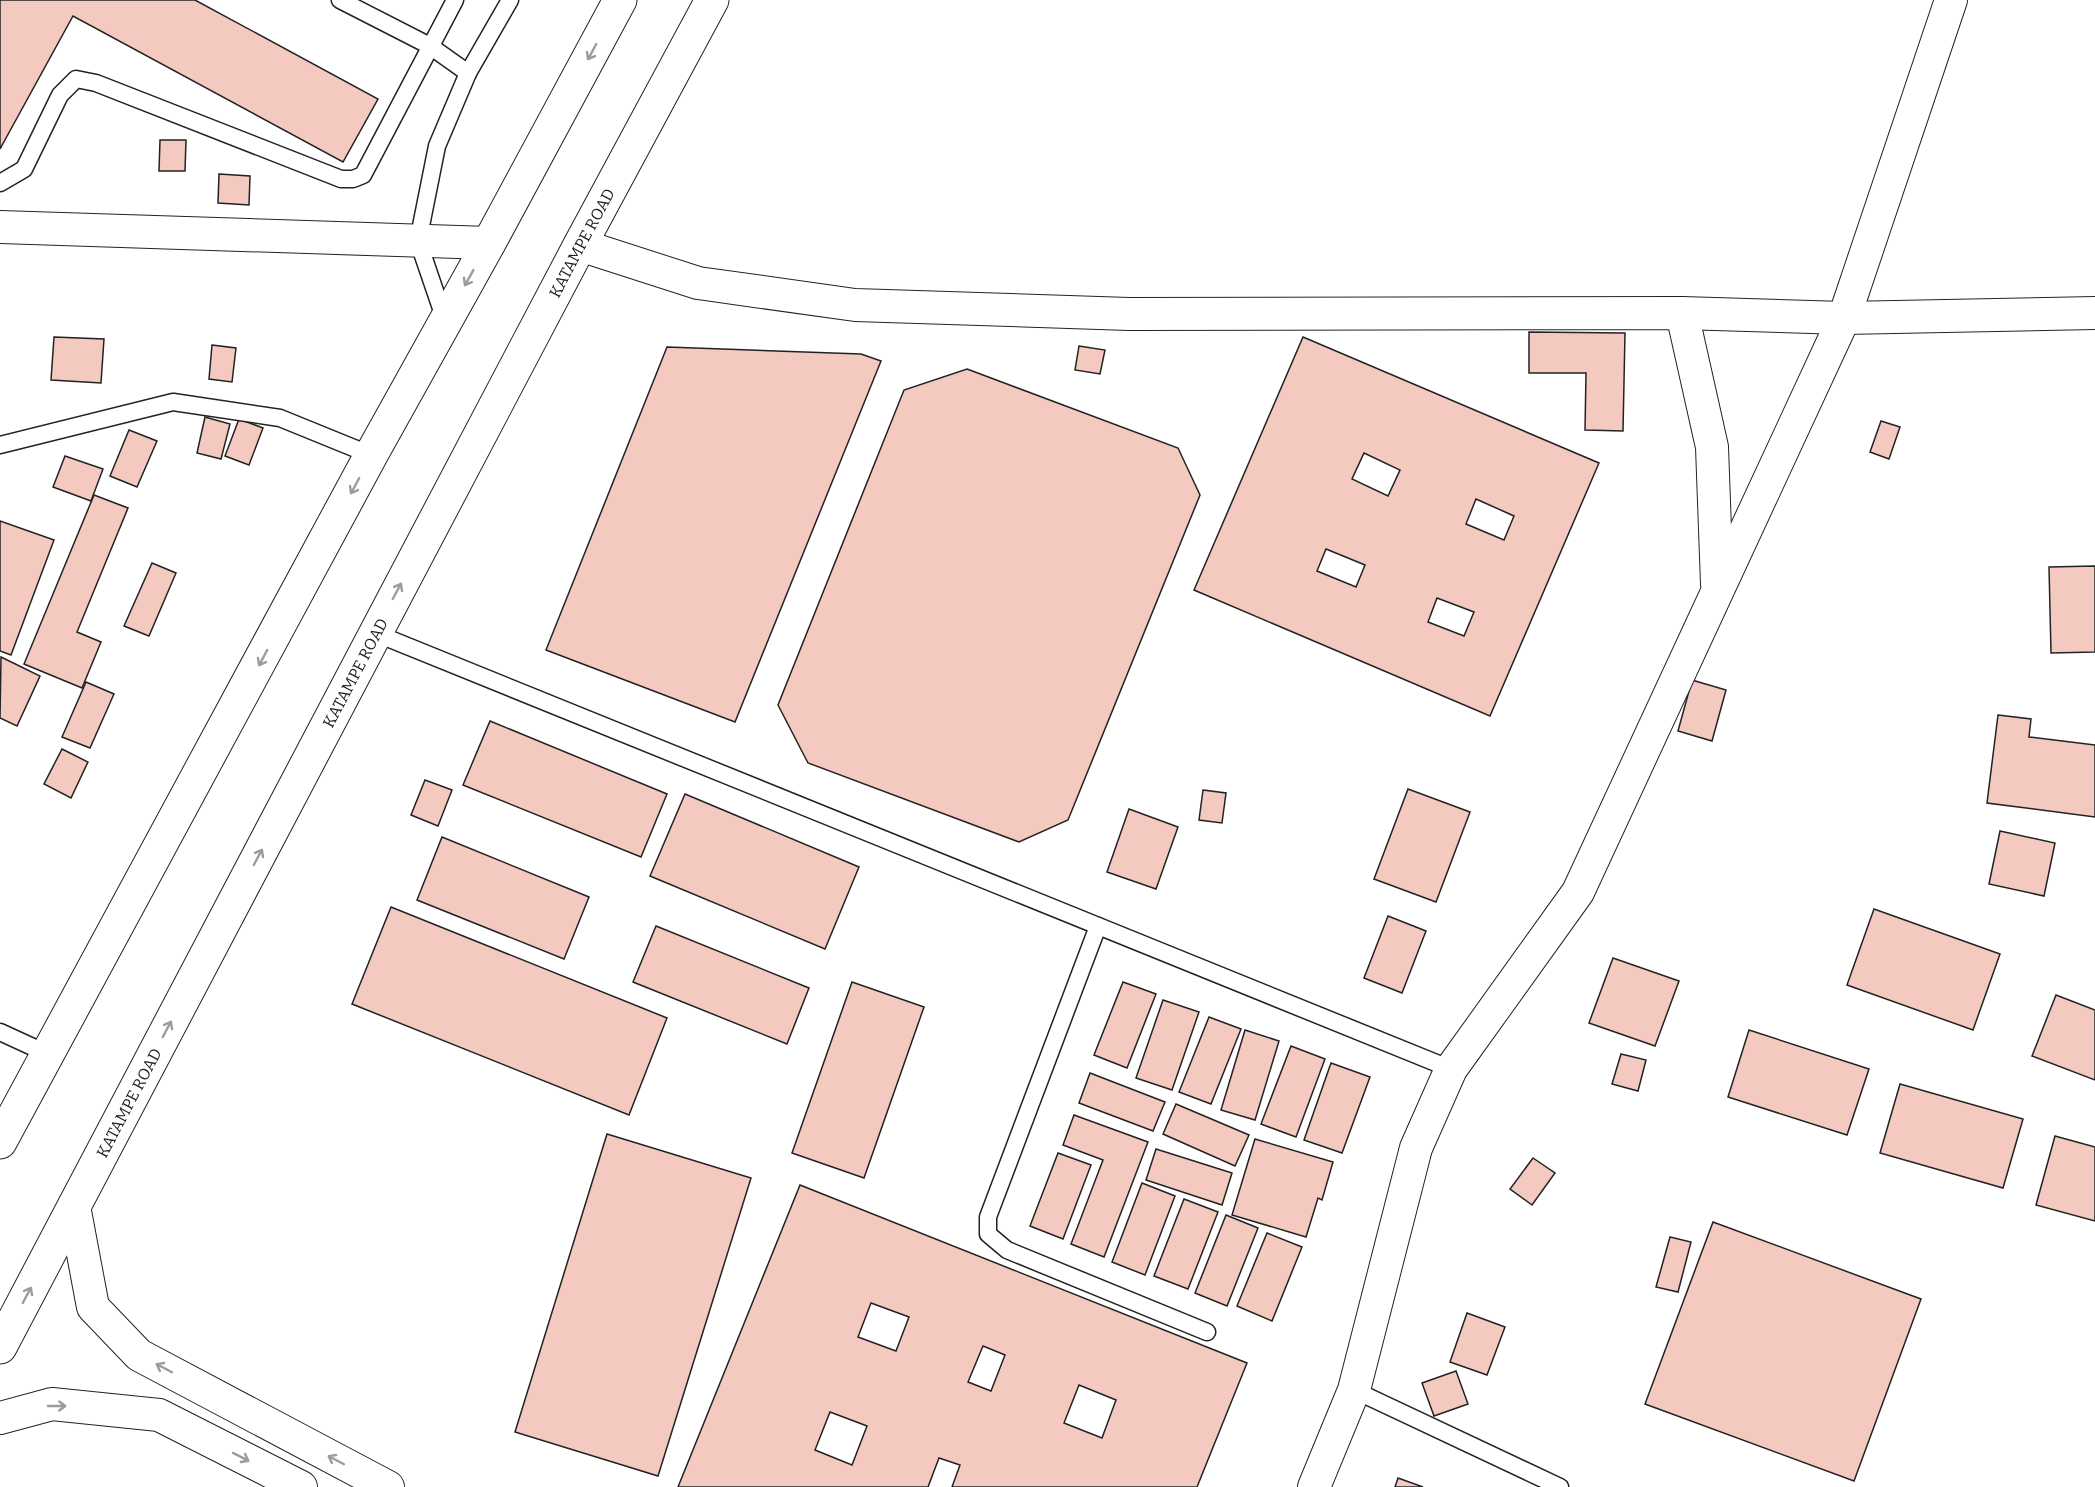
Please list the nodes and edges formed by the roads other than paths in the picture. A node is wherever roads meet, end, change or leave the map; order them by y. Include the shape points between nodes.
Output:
1 (340, 0) edge
2 (454, 0) edge
3 (510, 0) edge
4 (620, 0) edge
5 (712, 0) edge
6 (1952, 0) edge
7 (429, 46) junction
8 (468, 73) junction
9 (0, 183) edge
10 (0, 227) edge
11 (418, 241) junction
12 (489, 243) junction
13 (580, 245) junction
14 (1682, 313) junction
15 (2095, 313) edge
16 (1844, 318) junction
17 (445, 321) junction
18 (0, 445) edge
19 (371, 455) junction
20 (1718, 590) junction
21 (375, 633) junction
22 (1098, 926) junction
23 (0, 1032) edge
24 (48, 1054) junction
25 (1451, 1069) junction
26 (0, 1142) edge
27 (74, 1206) junction
28 (1207, 1332) dead end
29 (0, 1347) edge
30 (1354, 1390) junction
31 (0, 1418) edge
32 (301, 1487) edge
33 (388, 1487) edge
34 (1314, 1487) edge
35 (1560, 1487) edge

1 - 7 lane
2 - 7 lane
3 - 8 lane
4 -> 12 main road
5 - 13 main road, KATAMPE ROAD
6 - 16 street
7 - 8 lane
7 - 9 lane via 363,175 353,180 340,180 96,83 75,79 60,95 24,169
8 - 11 lane via 437,146
10 - 11 street
11 - 12 street
11 - 17 lane
12 -> 17 main road
13 - 14 street via 698,283 855,305 1129,314
21 -> 13 main road, KATAMPE ROAD
14 - 16 street
14 - 20 street via 1712,447
15 - 16 street
16 - 20 street
17 - 19 main road
18 - 19 lane via 173,402 280,418
19 -> 24 main road
20 - 25 street via 1578,892
21 - 22 lane
27 -> 21 main road, KATAMPE ROAD
22 - 25 lane
22 - 28 lane via 988,1217 988,1234 1007,1250
23 - 24 lane
24 - 26 main road
25 - 30 street via 1416,1148
29 -> 27 main road, KATAMPE ROAD
33 -> 27 street via 139,1355 93,1307
30 - 34 street
30 - 35 lane
31 -> 32 street via 52,1404 159,1415

